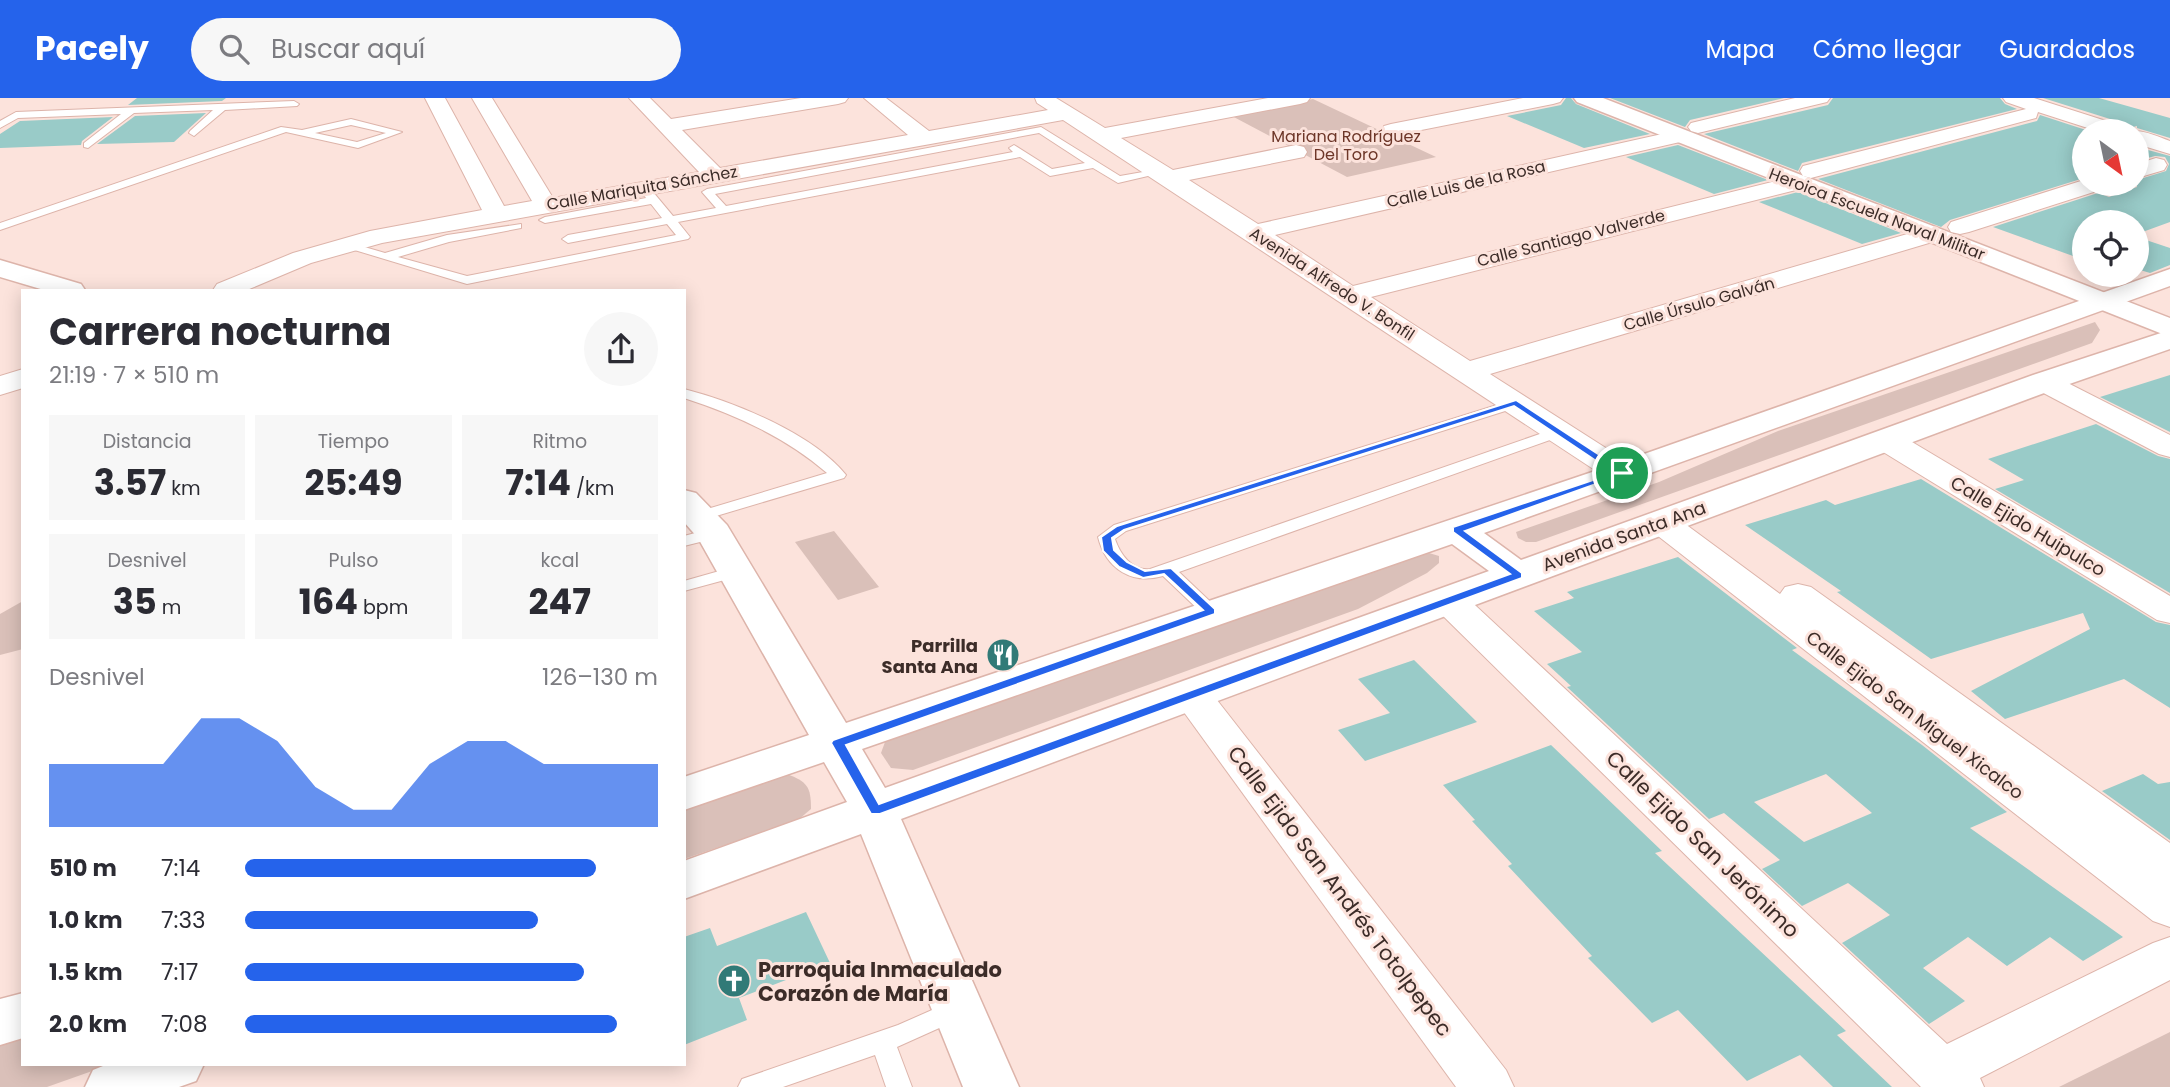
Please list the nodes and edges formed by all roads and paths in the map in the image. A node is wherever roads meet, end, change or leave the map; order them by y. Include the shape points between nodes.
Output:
1 (435, 98) edge
2 (482, 98) edge
3 (749, 98) edge
4 (838, 98) edge
5 (874, 98) edge
6 (1042, 98) edge
7 (1300, 98) edge
8 (1553, 98) edge
9 (1584, 98) edge
10 (1623, 98) edge
11 (1821, 98) edge
12 (2012, 98) edge
13 (219, 104) edge
14 (294, 104) dead end
15 (132, 110) junction
16 (653, 112) edge
17 (1065, 113) junction
18 (2029, 114) dead end
19 (0, 115) edge
20 (16, 115) junction
21 (2079, 119) edge
22 (0, 125) edge
23 (1391, 130) dead end
24 (300, 132) junction
25 (1689, 132) junction
26 (194, 133) dead end
27 (1102, 135) junction
28 (1000, 137) junction
29 (940, 139) junction
30 (88, 145) dead end
31 (1296, 152) dead end
32 (1022, 153) junction
33 (977, 162) junction
34 (1094, 165) junction
35 (715, 175) junction
36 (1164, 175) junction
37 (1804, 177) junction
38 (107, 190) junction
39 (2072, 191) edge
40 (648, 194) junction
41 (723, 209) junction
42 (546, 212) junction
43 (496, 214) junction
44 (0, 215) edge
45 (669, 219) junction
46 (517, 226) dead end
47 (0, 227) edge
48 (1960, 227) junction
49 (1253, 233) junction
50 (1930, 235) junction
51 (568, 239) dead end
52 (344, 245) junction
53 (384, 257) junction
54 (0, 268) edge
55 (2170, 277) edge
56 (68, 289) edge
57 (228, 289) edge
58 (1347, 295) junction
59 (2112, 296) junction
60 (2170, 310) edge
61 (2170, 328) edge
62 (2170, 339) edge
63 (1468, 371) junction
64 (21, 379) edge
65 (2044, 382) junction
66 (0, 386) edge
67 (686, 394) edge
68 (1516, 403) junction
69 (1559, 432) junction
70 (1886, 440) junction
71 (2170, 447) edge
72 (1622, 473) junction
73 (1674, 518) junction
74 (696, 522) edge
75 (1457, 530) junction
76 (1167, 570) junction
77 (737, 571) junction
78 (1518, 575) junction
79 (686, 585) edge
80 (1449, 601) junction
81 (1211, 612) junction
82 (2170, 612) edge
83 (1192, 695) junction
84 (838, 743) junction
85 (686, 793) edge
86 (875, 811) junction
87 (2170, 866) edge
88 (686, 879) edge
89 (2170, 908) edge
90 (2170, 957) edge
91 (957, 1009) junction
92 (21, 1016) edge
93 (0, 1022) edge
94 (882, 1040) junction
95 (173, 1072) edge
96 (1950, 1079) edge
97 (113, 1087) edge
98 (751, 1087) edge
99 (900, 1087) edge
100 (991, 1087) edge
101 (1487, 1087) edge

1 - 43 street
2 - 42 street
3 - 16 street
4 - 16 street
5 - 29 street
6 - 17 street, Avenida Alfredo V. Bonfil
7 - 27 street
8 - 23 street
9 - 25 main road, Heroica Escuela Naval Militar
10 - 25 main road, Heroica Escuela Naval Militar
11 - 25 street, Calle Luis de la Rosa
12 - 21 street
13 - 14 lane
13 - 15 lane
13 - 26 lane
15 - 20 lane
15 - 30 lane
16 - 35 street
17 - 27 street, Avenida Alfredo V. Bonfil
17 - 29 street, Calle Mariquita Sánchez
18 - 37 street, Calle Santiago Valverde
19 - 20 lane
20 - 22 lane
24 - 24 lane via 351,122 397,132 358,145
24 - 38 lane via 285,129
25 - 37 main road, Heroica Escuela Naval Militar
25 - 49 street, Calle Luis de la Rosa
27 - 36 street, Avenida Alfredo V. Bonfil
28 - 29 lane
28 - 32 lane
28 - 34 lane via 1041,130
29 - 33 lane
29 - 35 street, Calle Mariquita Sánchez
29 - 41 lane via 707,192
31 - 36 street
32 - 33 lane
32 - 34 lane via 1049,173
33 - 41 lane
34 - 36 lane via 1118,180
35 - 40 street, Calle Mariquita Sánchez
36 - 49 street, Avenida Alfredo V. Bonfil
37 - 48 main road, Heroica Escuela Naval Militar
37 - 50 main road, Heroica Escuela Naval Militar
37 - 58 street, Calle Santiago Valverde
38 - 44 lane via 90,184
38 - 47 lane
39 - 48 street
40 - 42 street, Calle Mariquita Sánchez
40 - 45 lane
41 - 45 lane
42 - 43 street, Calle Mariquita Sánchez
43 - 52 street, Calle Mariquita Sánchez
45 - 51 lane
45 - 53 lane via 684,237 467,280
46 - 53 lane
48 - 59 main road, Heroica Escuela Naval Militar
49 - 58 street, Avenida Alfredo V. Bonfil
50 - 59 main road, Heroica Escuela Naval Militar
50 - 63 street, Calle Úrsulo Galván
52 - 53 lane
52 - 57 street, Calle Mariquita Sánchez
54 - 56 main road
55 - 59 main road
58 - 63 street, Avenida Alfredo V. Bonfil
59 - 60 main road, Heroica Escuela Naval Militar
59 - 61 main road, Heroica Escuela Naval Militar
59 - 72 main road
62 - 65 main road, Avenida Santa Ana
63 - 68 street, Avenida Alfredo V. Bonfil
64 - 66 street
65 - 70 main road, Avenida Santa Ana
65 - 71 street
67 - 74 lane via 776,429 838,475
68 - 69 street, Avenida Alfredo V. Bonfil
68 - 76 lane via 1120,528 1106,537 1108,551 1123,565 1143,575
69 - 72 street, Avenida Alfredo V. Bonfil
69 - 76 lane
70 - 73 main road, Avenida Santa Ana
70 - 82 street, Calle Ejido Huipulco
72 - 75 main road
73 - 78 main road, Avenida Santa Ana
73 - 87 street, Calle Ejido San Miguel Xicalco
73 - 89 street, Calle Ejido San Miguel Xicalco
74 - 77 main road
75 - 78 main road
75 - 81 main road
76 - 81 lane
77 - 79 lane
77 - 84 main road
78 - 80 main road, Avenida Santa Ana
80 - 83 main road, Avenida Santa Ana
80 - 96 street, Calle Ejido San Jerónimo
81 - 84 main road
83 - 86 main road, Avenida Santa Ana
83 - 101 street, Calle Ejido San Andrés Totolpepec
84 - 85 main road
84 - 86 main road
86 - 88 main road, Avenida Santa Ana
86 - 91 main road
90 - 96 street
91 - 94 lane
91 - 100 main road
92 - 93 main road
94 - 98 lane
94 - 99 lane
95 - 97 main road

